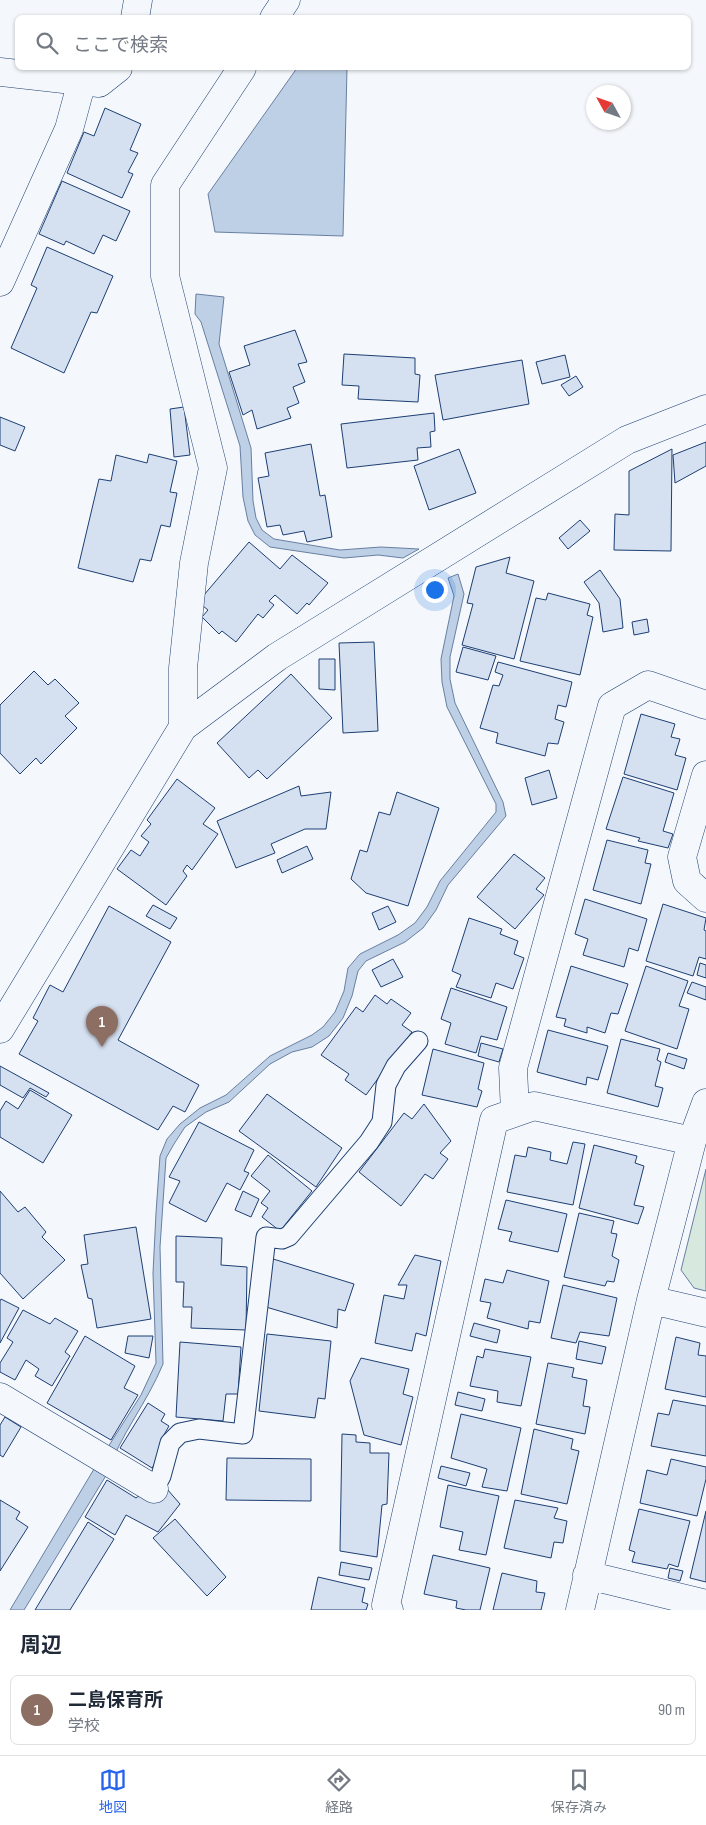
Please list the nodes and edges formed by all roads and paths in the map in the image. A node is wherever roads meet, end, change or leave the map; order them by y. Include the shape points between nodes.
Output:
1 (138, 0) edge
2 (286, 0) edge
3 (136, 15) edge
4 (276, 15) edge
5 (115, 70) edge
6 (241, 70) edge
7 (0, 72) edge
8 (82, 81) junction
9 (0, 282) edge
10 (706, 409) edge
11 (706, 705) edge
12 (183, 727) junction
13 (706, 776) edge
14 (706, 898) edge
15 (0, 1029) edge
16 (418, 1040) dead end
17 (706, 1103) edge
18 (515, 1112) junction
19 (692, 1141) junction
20 (651, 1300) junction
21 (706, 1313) edge
22 (0, 1397) edge
23 (154, 1490) joint
24 (587, 1575) junction
25 (706, 1604) edge
26 (388, 1610) edge
27 (580, 1610) edge

1 - 3 street
2 - 4 street
5 - 8 street via 99,83
6 - 12 street via 165,185 165,276 213,468 194,563 183,668
7 - 8 street
8 - 9 street via 69,129
10 - 12 street via 628,440 277,657
11 - 18 street via 648,685 612,706 514,1068
12 - 15 street
13 - 14 street via 682,857 687,881
16 - 23 lane via 396,1066 386,1085 382,1122 369,1142 289,1236 282,1239 266,1237 243,1434 199,1429 180,1433 170,1443
17 - 19 street
18 - 19 street via 534,1106
18 - 26 street via 494,1120 386,1605
19 - 20 street
20 - 21 street
20 - 24 street
22 - 23 street
24 - 25 street
24 - 27 street

